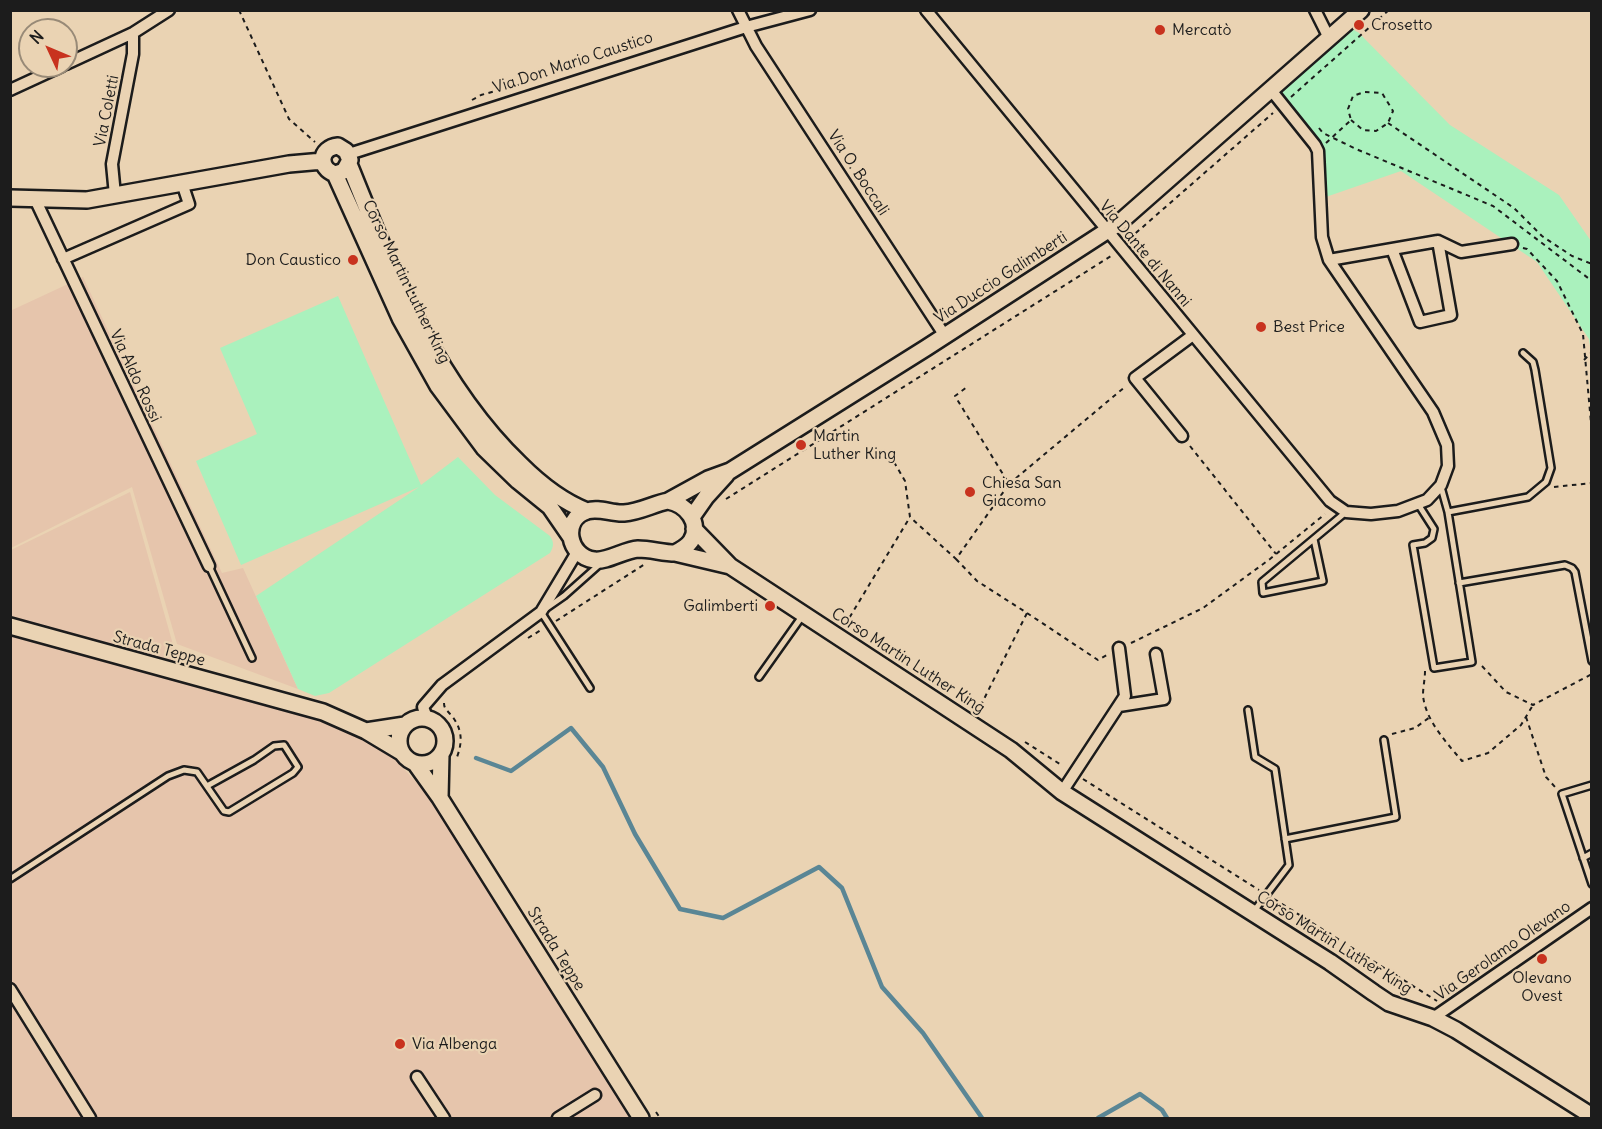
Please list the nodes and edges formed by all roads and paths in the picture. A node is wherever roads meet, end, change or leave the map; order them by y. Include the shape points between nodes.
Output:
1 (169, 10) edge
2 (239, 10) edge
3 (738, 10) edge
4 (810, 10) edge
5 (926, 10) edge
6 (1316, 10) edge
7 (1361, 10) edge
8 (1389, 10) edge
9 (746, 27) junction
10 (133, 33) junction
11 (1329, 38) junction
12 (78, 58) edge
13 (36, 78) edge
14 (10, 90) edge
15 (1271, 90) junction
16 (1283, 104) junction
17 (1351, 120) junction
18 (1388, 123) junction
19 (1317, 126) dead end
20 (1332, 138) junction
21 (316, 143) dead end
22 (1318, 151) junction
23 (349, 159) junction
24 (322, 161) junction
25 (335, 174) junction
26 (183, 183) junction
27 (115, 195) junction
28 (10, 198) edge
29 (35, 199) junction
30 (1107, 231) junction
31 (1438, 241) junction
32 (1512, 244) joint
33 (1120, 247) junction
34 (1392, 249) junction
35 (63, 260) junction
36 (1329, 260) junction
37 (1592, 264) edge
38 (1592, 281) edge
39 (1193, 335) junction
40 (945, 336) junction
41 (1592, 352) edge
42 (1523, 353) dead end
43 (1584, 360) junction
44 (1135, 378) junction
45 (967, 387) dead end
46 (1591, 421) edge
47 (1592, 434) edge
48 (1182, 436) joint
49 (894, 462) dead end
50 (730, 471) junction
51 (1592, 483) edge
52 (1009, 484) junction
53 (1441, 485) junction
54 (1540, 488) junction
55 (668, 501) junction
56 (1418, 503) junction
57 (718, 504) dead end
58 (1336, 505) junction
59 (587, 511) junction
60 (1346, 512) junction
61 (1448, 512) junction
62 (910, 517) junction
63 (693, 523) junction
64 (570, 536) junction
65 (1314, 539) junction
66 (577, 552) junction
67 (675, 553) junction
68 (1276, 554) junction
69 (956, 558) junction
70 (606, 559) junction
71 (646, 564) dead end
72 (209, 566) joint
73 (730, 566) junction
74 (1459, 583) junction
75 (540, 612) junction
76 (1027, 613) junction
77 (804, 614) junction
78 (10, 626) edge
79 (548, 626) junction
80 (844, 626) dead end
81 (529, 638) dead end
82 (1119, 648) junction
83 (1470, 653) junction
84 (1156, 654) dead end
85 (252, 658) dead end
86 (1592, 661) edge
87 (1434, 664) junction
88 (1592, 674) edge
89 (759, 677) dead end
90 (590, 688) dead end
91 (446, 697) dead end
92 (1119, 705) junction
93 (1533, 705) junction
94 (1248, 710) dead end
95 (978, 711) dead end
96 (1430, 717) junction
97 (1526, 717) junction
98 (427, 718) junction
99 (405, 725) junction
100 (366, 731) junction
101 (1017, 736) dead end
102 (1384, 740) joint
103 (401, 752) junction
104 (441, 754) junction
105 (415, 763) junction
106 (452, 766) dead end
107 (1076, 774) junction
108 (1592, 785) edge
109 (207, 786) junction
110 (1062, 792) junction
111 (1562, 794) junction
112 (440, 798) junction
113 (1285, 838) junction
114 (1592, 853) edge
115 (1583, 858) junction
116 (10, 879) edge
117 (1592, 884) edge
118 (1266, 894) junction
119 (1592, 908) edge
120 (1253, 913) junction
121 (10, 989) edge
122 (1447, 1007) junction
123 (1433, 1018) junction
124 (417, 1077) dead end
125 (594, 1095) dead end
126 (653, 1109) dead end
127 (1592, 1116) edge
128 (90, 1119) edge
129 (444, 1119) edge
130 (558, 1119) edge
131 (641, 1119) edge
132 (660, 1119) edge

1 - 10 street
2 - 21 path via 289,119
3 - 9 street, Via O. Boccali
4 - 9 street, Via Don Mario Caustico
5 - 30 street, Via Dante di Nanni
6 - 11 street
7 - 11 street, Via Duccio Galimberti
8 - 16 path
9 - 23 street, Via Don Mario Caustico
9 - 40 street, Via O. Boccali
10 - 12 street
10 - 27 street, Via Coletti via 133,54 112,164
11 - 15 street, Via Duccio Galimberti
13 - 14 street
15 - 16 street
15 - 30 street, Via Duccio Galimberti
16 - 22 street
16 - 33 path
17 - 18 path via 1363,130 1376,131
17 - 18 path via 1348,109 1353,96 1374,91 1382,93 1394,111
17 - 20 path
18 - 37 path via 1514,208 1542,236
19 - 20 path
20 - 22 path
20 - 38 path via 1493,206
22 - 36 street via 1322,237
23 - 24 street via 343,148 333,146 324,153
23 - 25 street via 344,171
23 - 59 street, Corso Martin Luther King via 411,308 463,397 494,439 527,471 567,502
24 - 25 street, Corso Martin Luther King
24 - 26 street
25 - 64 street, Corso Martin Luther King via 400,318 438,386 484,448 550,507
26 - 27 street
26 - 35 street via 189,204
27 - 29 street via 87,200
28 - 29 street
29 - 35 street, Via Aldo Rossi
30 - 33 street, Via Dante di Nanni
30 - 40 street, Via Duccio Galimberti
31 - 32 street via 1461,252
31 - 34 street
31 - 34 street via 1451,315 1420,322
32 - 43 path via 1527,249 1557,280 1583,334
33 - 39 street, Via Dante di Nanni
33 - 57 path via 1110,257
34 - 36 street
35 - 72 street, Via Aldo Rossi
36 - 53 street via 1433,412 1447,445 1448,466
39 - 44 street
39 - 58 street, Via Dante di Nanni
40 - 50 street, Via Duccio Galimberti
41 - 43 path
42 - 54 lane via 1535,370 1551,468
43 - 46 path
44 - 48 street
44 - 52 path
45 - 52 path via 955,396
46 - 47 path
48 - 68 path
49 - 62 path via 905,481
50 - 55 street, Via Duccio Galimberti
50 - 63 street, Via Duccio Galimberti via 710,492
51 - 54 path
52 - 69 path
53 - 56 street via 1427,500
53 - 61 lane
54 - 61 lane via 1528,496
55 - 59 street, Via Duccio Galimberti via 624,513
55 - 63 street, Corso Martin Luther King via 685,508
56 - 60 street via 1398,511
56 - 87 lane via 1434,529 1432,538 1413,545
58 - 60 street, Via Dante di Nanni
58 - 68 path
59 - 64 street via 574,521
60 - 65 lane
61 - 74 lane
62 - 69 path
62 - 80 path
63 - 67 street, Via Duccio Galimberti via 690,542
63 - 73 street, Corso Martin Luther King
64 - 66 street, Corso Martin Luther King
65 - 65 lane via 1262,582 1263,593 1323,581
66 - 70 street via 587,559
66 - 75 street
67 - 70 street, Corso Martin Luther King via 639,549
67 - 73 street, Corso Martin Luther King
68 - 82 path via 1203,608
69 - 76 path via 976,581
70 - 75 lane
71 - 79 path
72 - 85 lane
73 - 77 street, Corso Martin Luther King
74 - 83 lane
74 - 86 lane via 1565,565 1572,568
75 - 79 lane
75 - 98 street via 442,685 423,707
76 - 82 path via 1098,660
76 - 95 path
77 - 89 lane
77 - 110 street, Corso Martin Luther King via 1011,750
78 - 100 street, Strada Teppe via 323,712
79 - 81 path
79 - 90 lane
82 - 92 street via 1125,696
83 - 87 lane via 1472,662 1434,668
83 - 93 path via 1506,692
84 - 92 street via 1164,699
87 - 96 path via 1425,669 1423,697
88 - 93 path
91 - 106 path via 444,708 462,737
92 - 107 street
93 - 97 path
94 - 113 lane via 1255,756 1275,769
96 - 97 path via 1462,761 1488,753
96 - 102 path via 1415,728 1386,736
97 - 111 path via 1546,777
98 - 99 street
98 - 104 street via 444,732
99 - 100 street
99 - 103 street via 399,738
100 - 103 street, Strada Teppe
101 - 107 path
102 - 113 lane via 1396,817
103 - 105 street
104 - 105 street via 429,763
104 - 112 street
105 - 112 street, Strada Teppe
107 - 110 street
107 - 118 path
108 - 111 lane
109 - 109 lane via 224,811 229,812 298,767 284,746 274,746
109 - 116 lane via 196,772 184,770 168,776
110 - 120 street, Corso Martin Luther King
111 - 115 lane
112 - 131 street, Strada Teppe
113 - 118 lane via 1289,866
114 - 115 lane
115 - 117 lane
118 - 120 lane
118 - 122 path
119 - 122 street, Via Gerolamo Olevano
120 - 123 street, Corso Martin Luther King via 1389,1003
121 - 128 street
122 - 123 street, Via Gerolamo Olevano
123 - 127 street, Corso Martin Luther King
124 - 129 street
125 - 130 street
126 - 132 path

